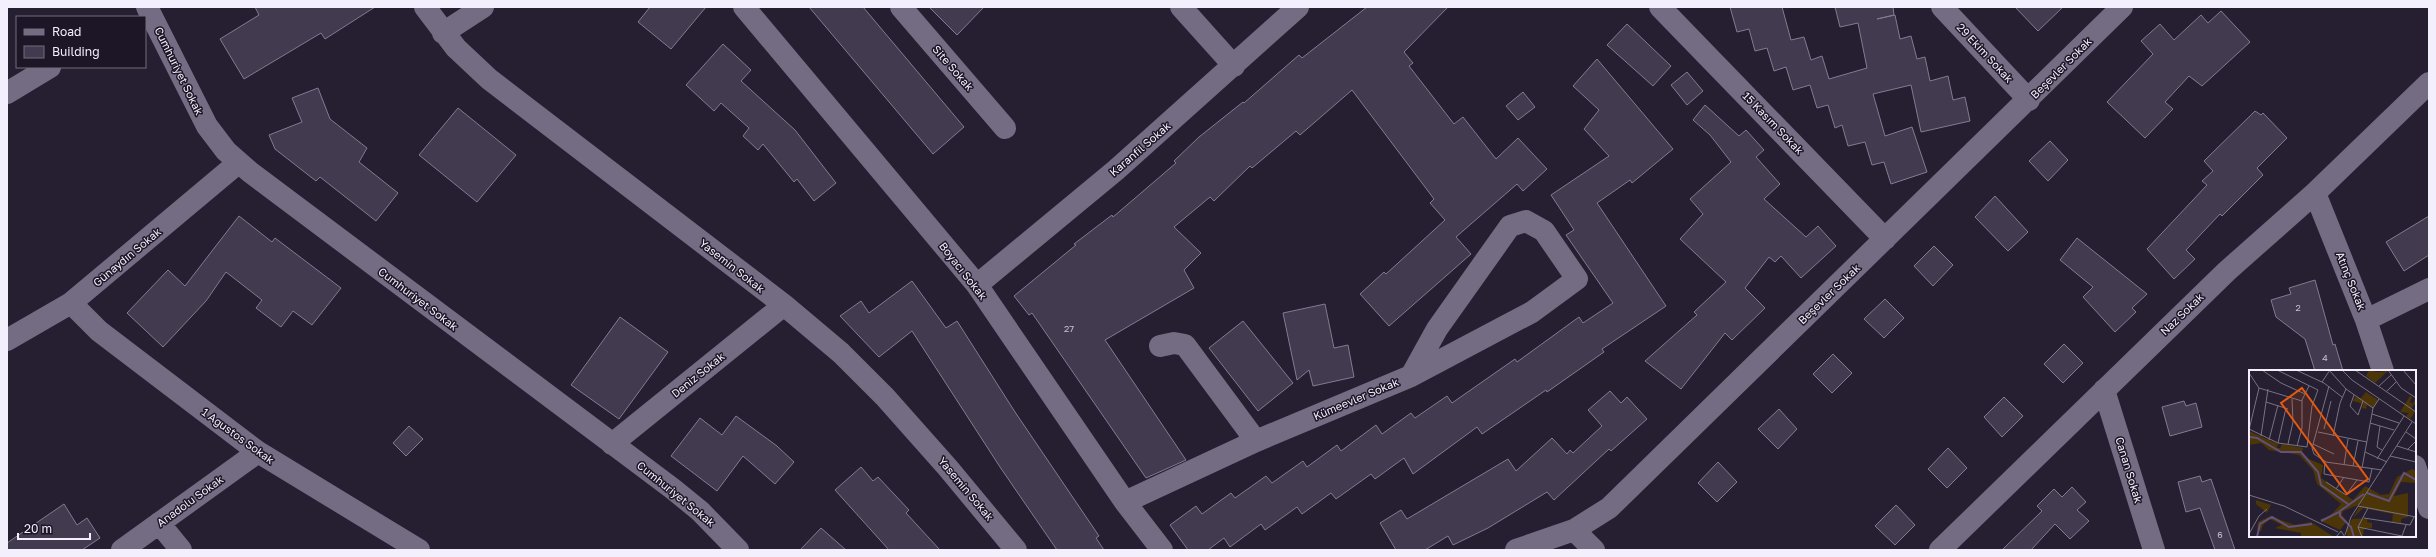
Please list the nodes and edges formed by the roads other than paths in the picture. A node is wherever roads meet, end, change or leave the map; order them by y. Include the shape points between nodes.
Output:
1 (425, 7) edge
2 (483, 7) edge
3 (744, 7) edge
4 (901, 7) edge
5 (1181, 7) edge
6 (1298, 7) edge
7 (1660, 7) edge
8 (1942, 7) edge
9 (2122, 7) edge
10 (146, 16) edge
11 (443, 33) junction
12 (1234, 66) junction
13 (48, 68) edge
14 (2429, 83) edge
15 (7, 93) edge
16 (2029, 100) junction
17 (1005, 128) dead end
18 (238, 163) junction
19 (2315, 193) junction
20 (1885, 239) junction
21 (976, 285) junction
22 (2429, 290) edge
23 (72, 303) junction
24 (784, 305) junction
25 (2366, 320) junction
26 (7, 340) edge
27 (1160, 346) dead end
28 (2383, 370) edge
29 (1411, 376) junction
30 (2104, 390) junction
31 (1256, 441) junction
32 (612, 444) junction
33 (258, 452) junction
34 (2416, 469) edge
35 (1125, 502) junction
36 (2429, 508) edge
37 (159, 523) junction
38 (1574, 530) junction
39 (122, 550) edge
40 (181, 550) edge
41 (419, 550) edge
42 (738, 550) edge
43 (1016, 550) edge
44 (1162, 550) edge
45 (1516, 550) edge
46 (1594, 550) edge
47 (1940, 550) edge
48 (2154, 550) edge

1 - 11 street, Yasemin Sokak
2 - 11 street
3 - 21 street, Boyacı Sokak
4 - 17 street, Site Sokak
5 - 12 street
6 - 12 street, Karanfil Sokak
7 - 20 street, 15 Kasım Sokak
8 - 16 street, 29 Ekim Sokak
9 - 16 street, Beşevler Sokak
10 - 18 street, Cumhuriyet Sokak via 207,126
11 - 24 street, Yasemin Sokak via 489,79
12 - 21 street, Karanfil Sokak via 1116,170
13 - 15 street
14 - 19 street, Naz Sokak
16 - 20 street, Beşevler Sokak
18 - 23 street, Günaydın Sokak
18 - 32 street, Cumhuriyet Sokak
19 - 25 street, Atınç Sokak
19 - 30 street, Naz Sokak via 2227,270
20 - 38 street, Beşevler Sokak via 1610,508
21 - 35 street, Boyacı Sokak
22 - 25 street
23 - 26 street, Günaydın Sokak
23 - 33 street, 1 Ağustos Sokak via 99,331
24 - 32 street, Deniz Sokak
24 - 43 street, Yasemin Sokak via 841,353 885,397
25 - 28 street, Atınç Sokak
27 - 31 street via 1174,343 1184,345
29 - 29 street, Kümeevler Sokak via 1437,329 1510,226 1526,221 1544,231 1577,279 1532,312
29 - 31 street, Kümeevler Sokak
30 - 47 street, Naz Sokak
30 - 48 street, Canan Sokak
31 - 35 street, Kümeevler Sokak
32 - 42 street, Cumhuriyet Sokak via 700,511
33 - 37 street, Anadolu Sokak
33 - 41 street, 1 Ağustos Sokak
34 - 36 street
35 - 44 street, Boyacı Sokak
37 - 39 street, Anadolu Sokak
37 - 40 street
38 - 45 street, Beşevler Sokak
38 - 46 street

